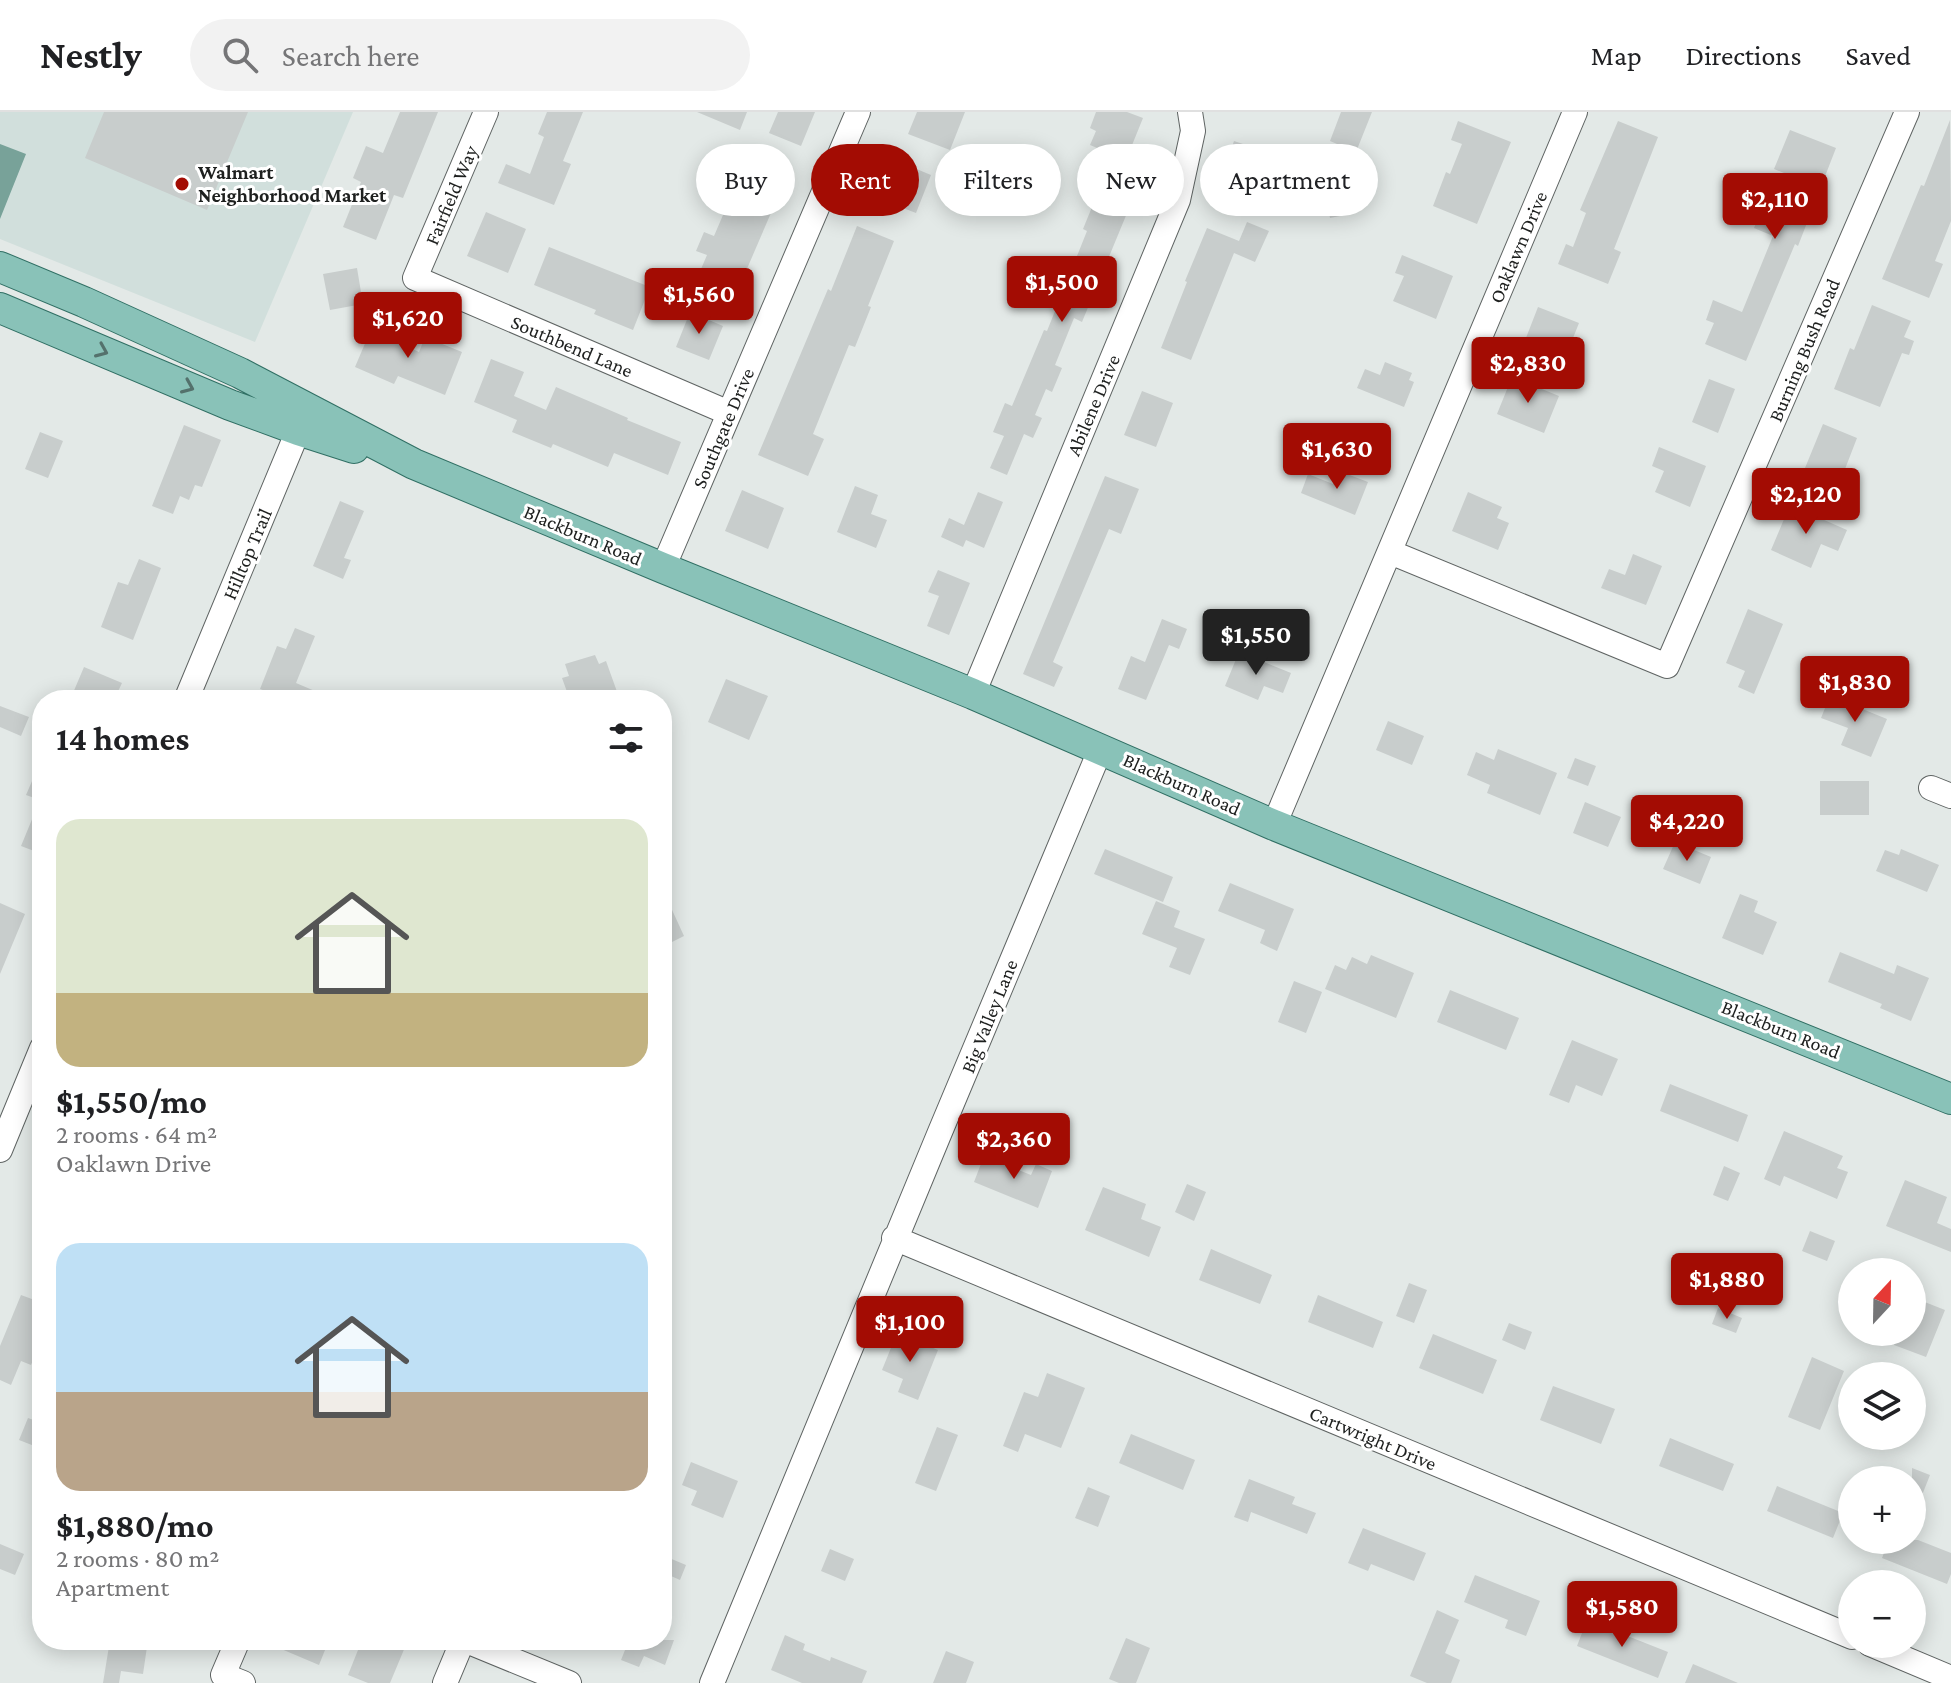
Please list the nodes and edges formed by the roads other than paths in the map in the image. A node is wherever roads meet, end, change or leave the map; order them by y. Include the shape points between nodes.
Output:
1 (486, 112) edge
2 (858, 112) edge
3 (1190, 112) edge
4 (1575, 112) edge
5 (1907, 112) edge
6 (0, 267) edge
7 (415, 278) joint
8 (0, 289) edge
9 (84, 302) junction
10 (0, 308) edge
11 (160, 337) junction
12 (145, 369) junction
13 (729, 413) junction
14 (303, 419) junction
15 (1390, 552) junction
16 (663, 568) junction
17 (190, 690) edge
18 (973, 694) junction
19 (1101, 748) junction
20 (1274, 825) junction
21 (32, 1072) edge
22 (1951, 1099) edge
23 (0, 1150) edge
24 (894, 1238) junction
25 (1838, 1631) edge
26 (234, 1650) edge
27 (459, 1650) edge
28 (488, 1650) edge
29 (1903, 1658) edge
30 (1951, 1678) edge
31 (243, 1683) edge
32 (445, 1683) edge
33 (569, 1683) edge
34 (712, 1683) edge

1 - 7 street, Fairfield Way
2 - 13 street, Southgate Drive
3 - 18 street, Abilene Drive via 1193,131 1178,200
4 - 15 street, Oaklawn Drive
5 - 15 street, Burning Bush Road via 1667,666
6 - 9 main road, Blackburn Road
7 - 13 street, Southbend Lane
8 - 9 main road
9 - 11 main road, Blackburn Road
10 -> 12 main road, Blackburn Road
11 - 12 main road
11 - 14 main road, Blackburn Road via 240,373
12 -> 14 main road, Blackburn Road
13 - 16 street, Southgate Drive
14 - 16 main road, Blackburn Road via 341,444 414,464
14 - 17 street, Hilltop Trail
15 - 20 street, Oaklawn Drive
16 - 18 main road, Blackburn Road
18 - 19 main road, Blackburn Road
19 - 20 main road, Blackburn Road
19 - 24 street, Big Valley Lane
20 - 22 main road, Blackburn Road
21 - 23 street
24 - 25 street, Cartwright Drive
24 - 34 street, Big Valley Lane
26 - 31 street via 223,1675
27 - 32 street
28 - 33 street
29 - 30 street

